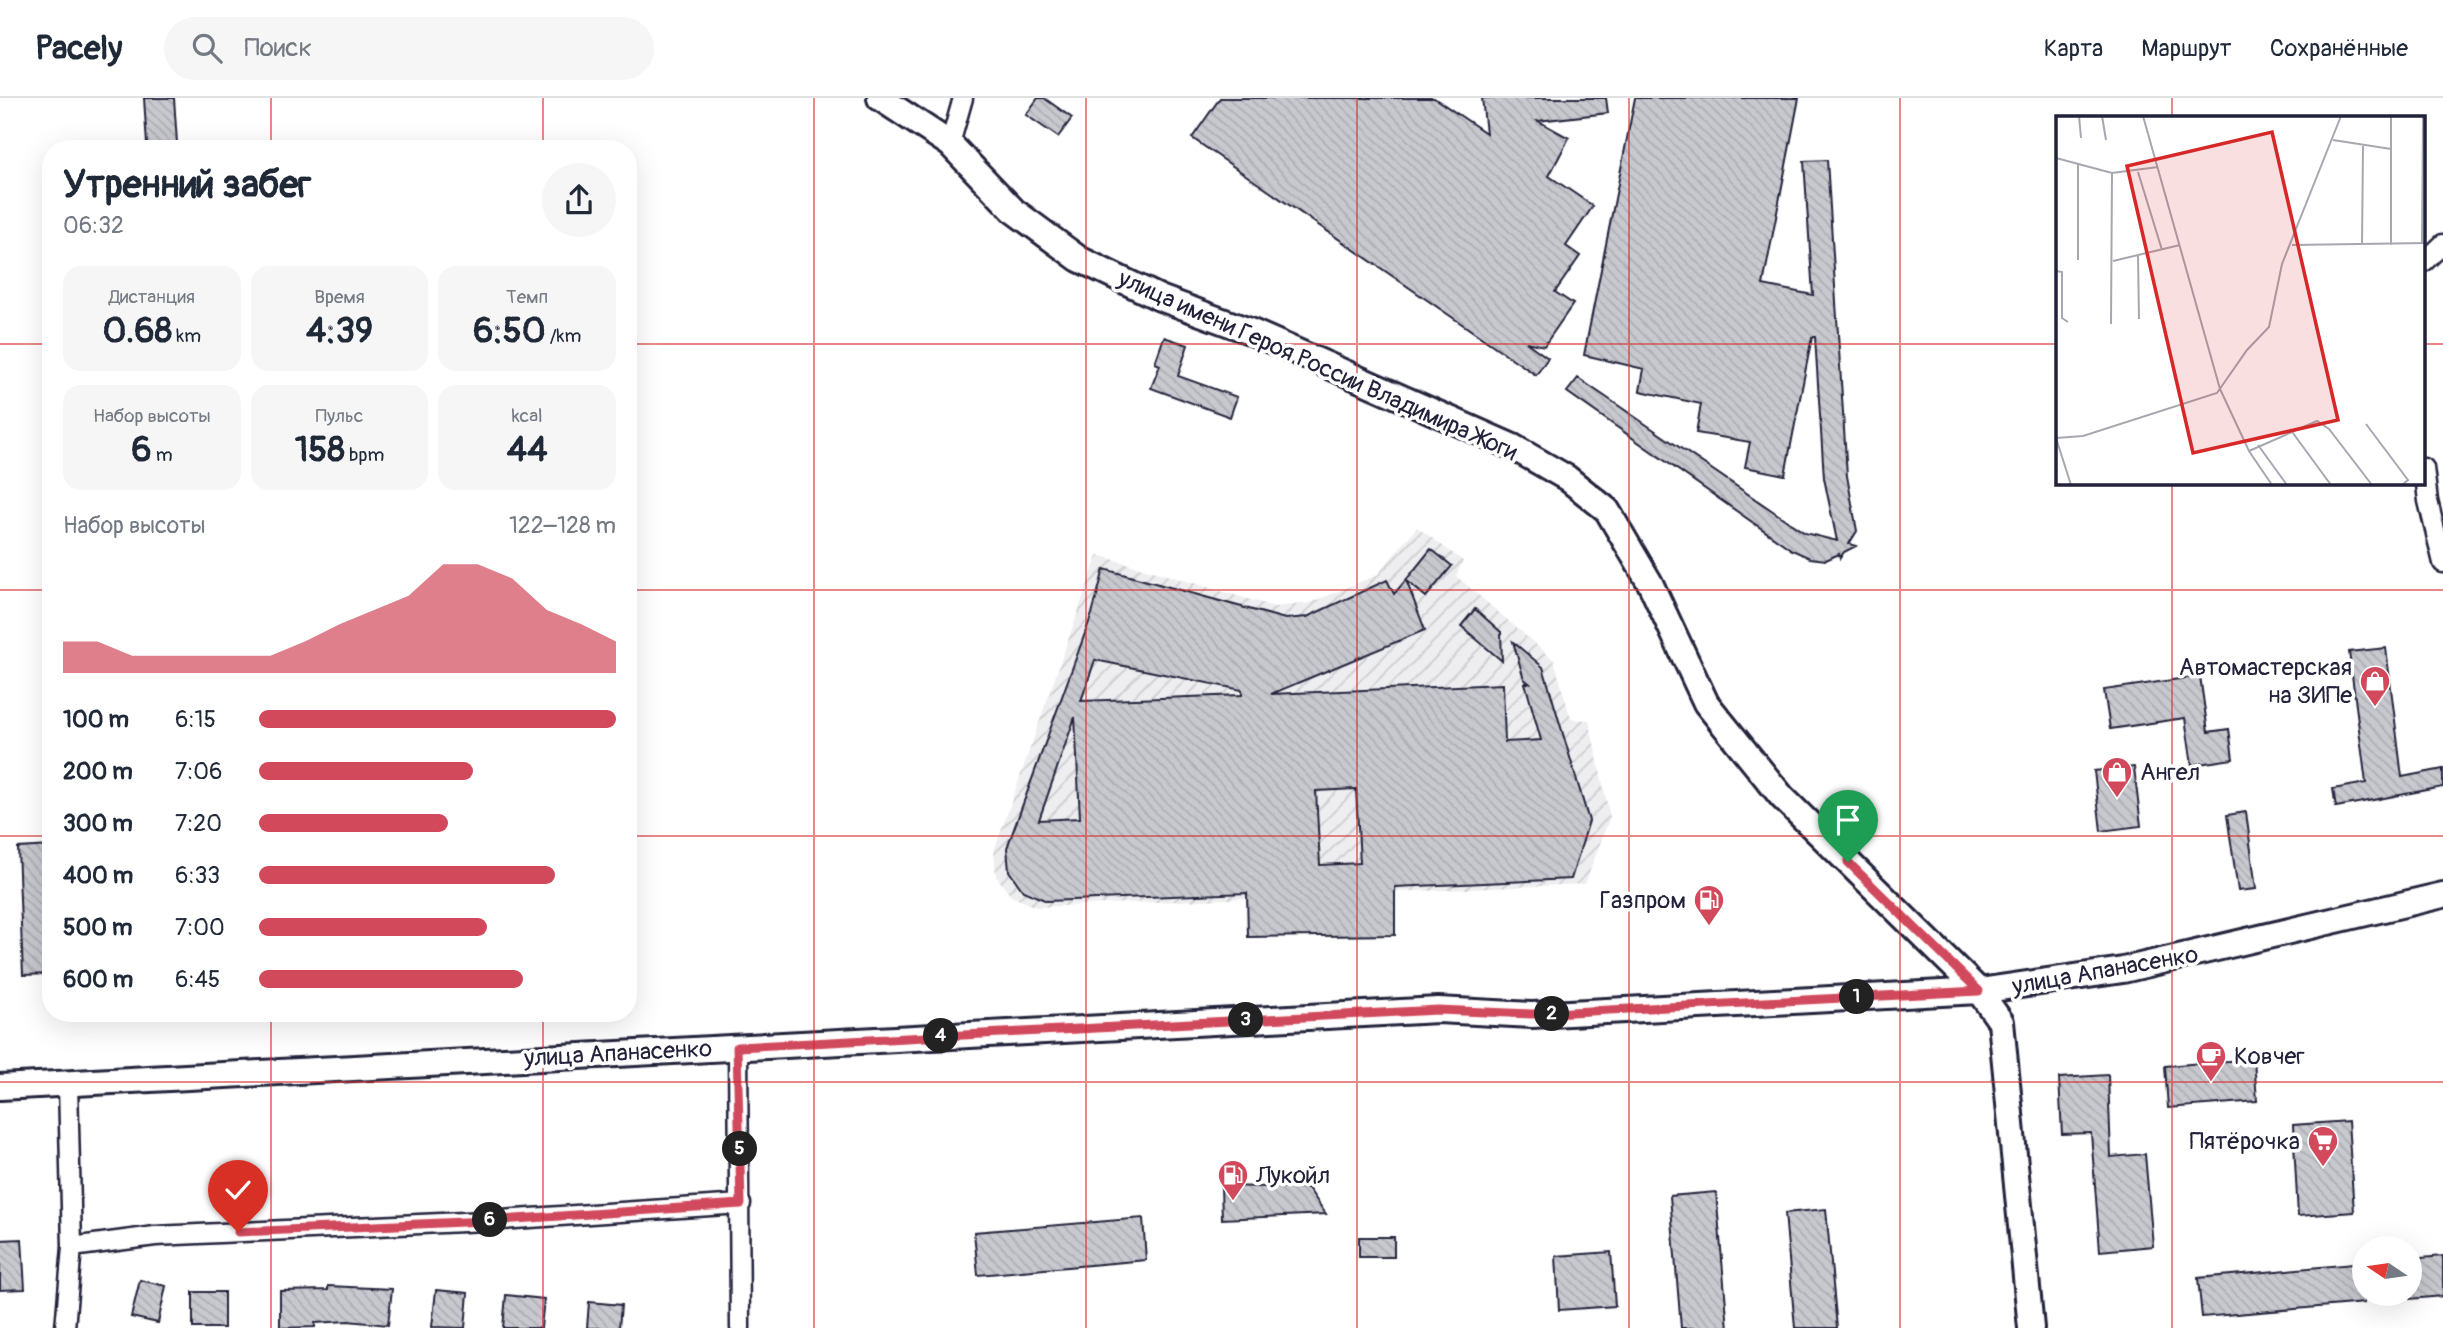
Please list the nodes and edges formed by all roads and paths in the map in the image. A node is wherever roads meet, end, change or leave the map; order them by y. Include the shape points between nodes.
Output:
1 (880, 98) edge
2 (963, 98) edge
3 (950, 144) junction
4 (2443, 244) edge
5 (2426, 260) edge
6 (2426, 473) edge
7 (2435, 498) edge
8 (2443, 563) edge
9 (2443, 895) edge
10 (1979, 991) junction
11 (737, 1047) junction
12 (68, 1084) junction
13 (0, 1087) edge
14 (741, 1204) junction
15 (72, 1247) junction
16 (65, 1328) edge
17 (740, 1328) edge
18 (2031, 1328) edge

1 - 3 main road, улица имени Героя России Владимира Жоги
2 - 3 street
3 - 10 main road, улица имени Героя России Владимира Жоги via 1014,211 1079,259 1160,298 1264,337 1513,447 1567,478 1607,510 1650,583 1706,703 1782,797
4 - 5 street
6 - 7 street
7 - 8 street
9 - 10 main road, улица Апанасенко via 2123,971
10 - 11 main road, улица Апанасенко via 1532,1014 1438,1010
10 - 18 main road, улица имени Героя России Владимира Жоги via 2001,1022
11 - 12 main road, улица Апанасенко
11 - 14 street
12 - 13 main road, улица Апанасенко
12 - 15 street
14 - 15 street via 155,1236
14 - 17 street
15 - 16 street

